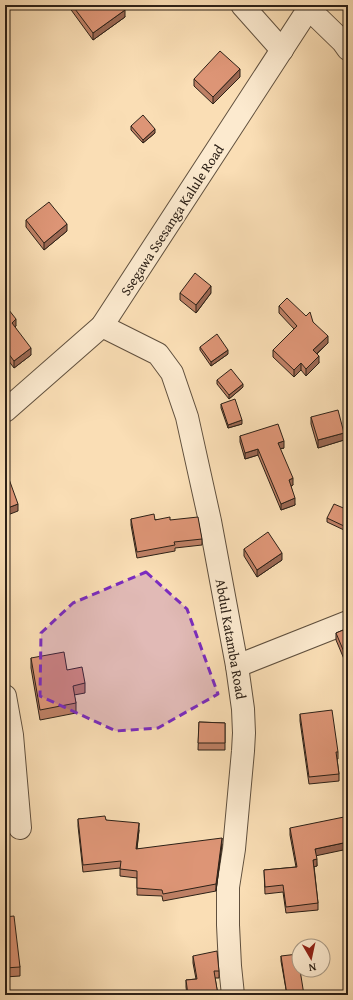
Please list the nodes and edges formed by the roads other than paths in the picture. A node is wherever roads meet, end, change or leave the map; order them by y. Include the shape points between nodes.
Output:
1 (242, 5) edge
2 (310, 7) edge
3 (348, 49) edge
4 (282, 50) junction
5 (102, 326) junction
6 (5, 411) edge
7 (348, 622) edge
8 (237, 666) junction
9 (5, 696) edge
10 (20, 828) dead end
11 (233, 995) edge

1 - 4 street
2 - 3 street
2 - 4 street, Ssegawa Ssesanga Kalule Road
4 - 5 street, Ssegawa Ssesanga Kalule Road
5 - 6 street, Ssegawa Ssesanga Kalule Road
5 - 8 street, Abdul Katamba Road via 158,354 172,373 187,417 210,521
7 - 8 street
8 - 11 street, Abdul Katamba Road via 244,733 234,849 228,887
9 - 10 street via 12,735

